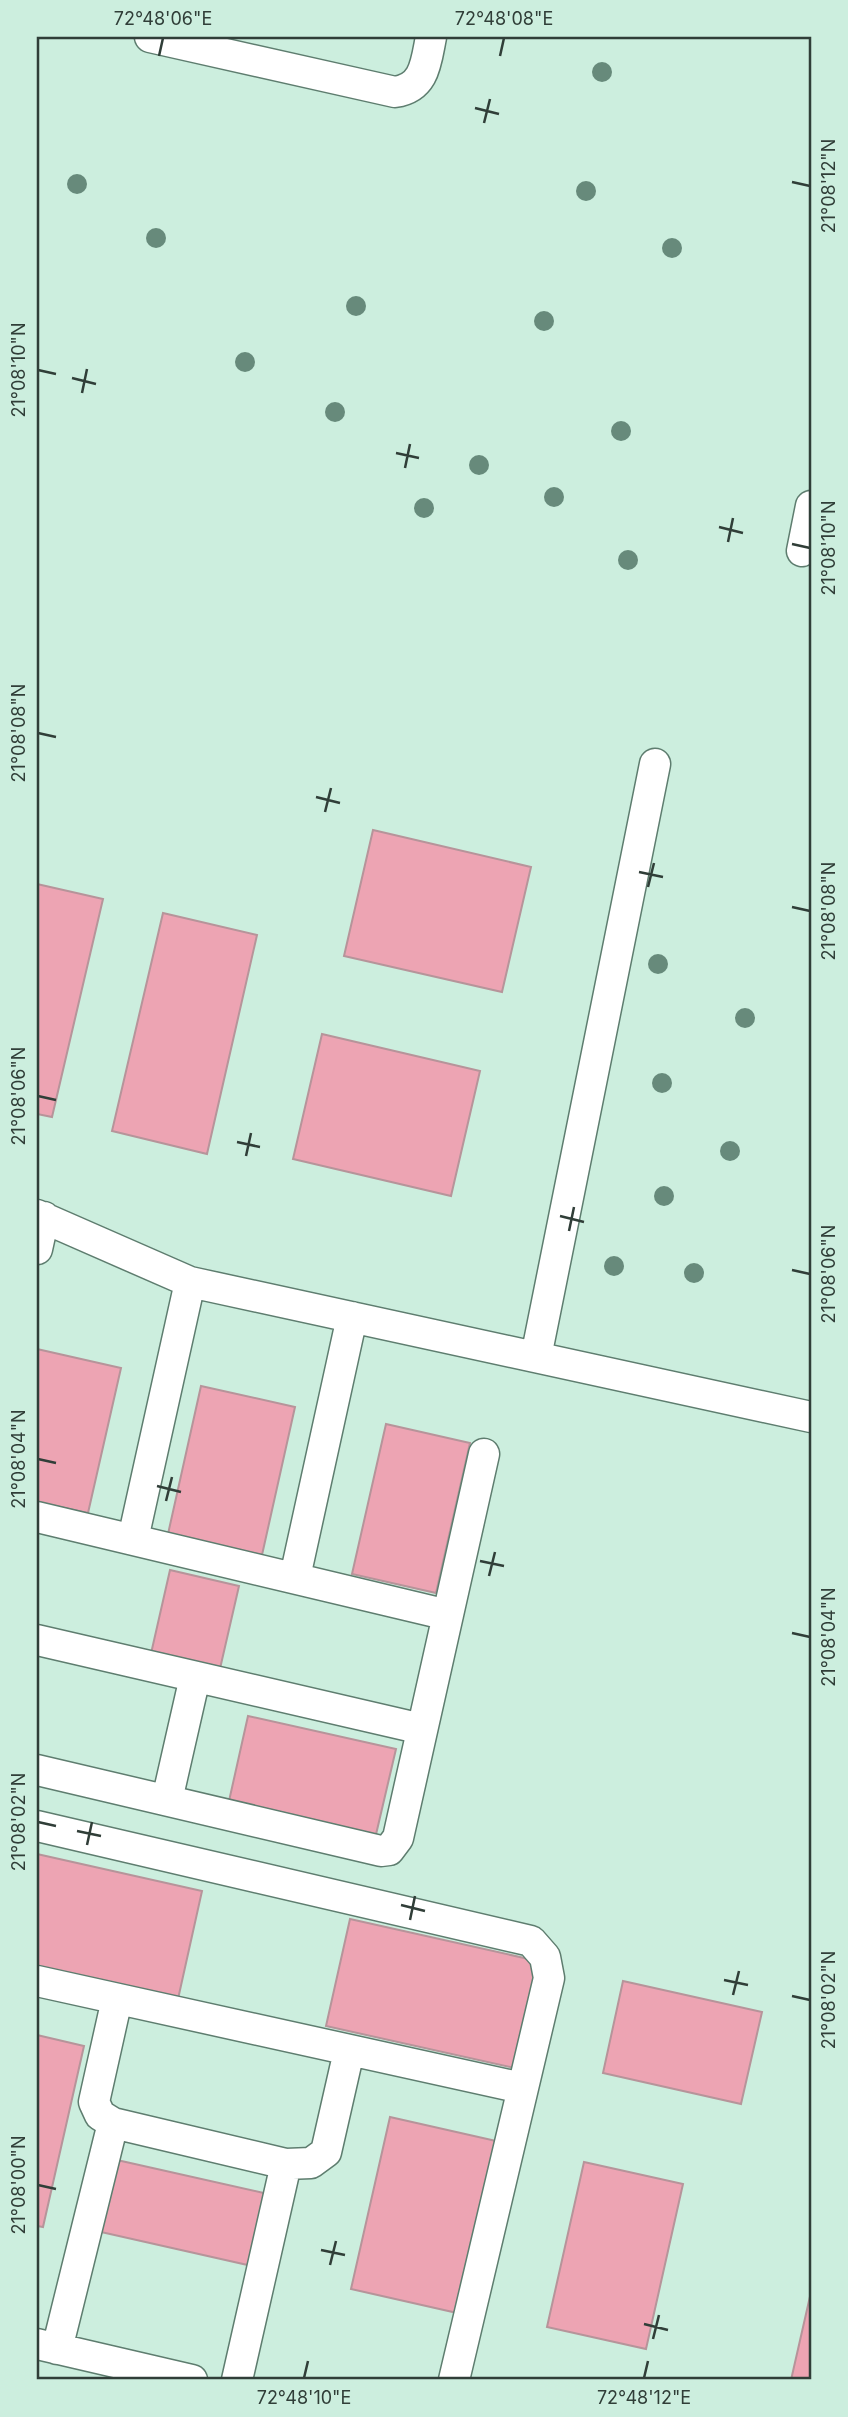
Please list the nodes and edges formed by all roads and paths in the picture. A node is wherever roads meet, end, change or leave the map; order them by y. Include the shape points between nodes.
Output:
1 (150, 37) edge
2 (431, 37) edge
3 (214, 43) edge
4 (811, 506) edge
5 (802, 551) dead end
6 (655, 764) dead end
7 (40, 1216) edge
8 (37, 1249) edge
9 (190, 1282) junction
10 (352, 1317) junction
11 (536, 1357) junction
12 (811, 1417) edge
13 (484, 1454) dead end
14 (37, 1517) edge
15 (134, 1539) junction
16 (295, 1577) junction
17 (448, 1615) junction
18 (37, 1640) edge
19 (195, 1677) junction
20 (422, 1729) junction
21 (37, 1770) edge
22 (167, 1800) junction
23 (37, 1826) edge
24 (37, 1981) edge
25 (117, 1999) junction
26 (349, 2051) junction
27 (523, 2088) junction
28 (113, 2123) junction
29 (286, 2164) junction
30 (47, 2347) edge
31 (192, 2380) edge
32 (237, 2380) edge
33 (454, 2380) edge

1 - 3 street
2 - 3 street via 418,82 395,92
4 - 5 street
6 - 11 street
7 - 8 street
7 - 9 street
9 - 10 street
9 - 15 street
10 - 11 street
10 - 16 street
11 - 12 street
13 - 17 street
14 - 15 street
15 - 16 street
16 - 17 street
17 - 20 street
18 - 19 street
19 - 20 street
19 - 22 street
20 - 22 street via 398,1838 386,1851
21 - 22 street
23 - 27 street via 531,1941 545,1957 549,1978
24 - 25 street
25 - 26 street
25 - 28 street via 94,2102 100,2115
26 - 27 street
26 - 29 street via 326,2152 311,2163
27 - 33 street
28 - 29 street
28 - 30 street
29 - 32 street
30 - 31 street

